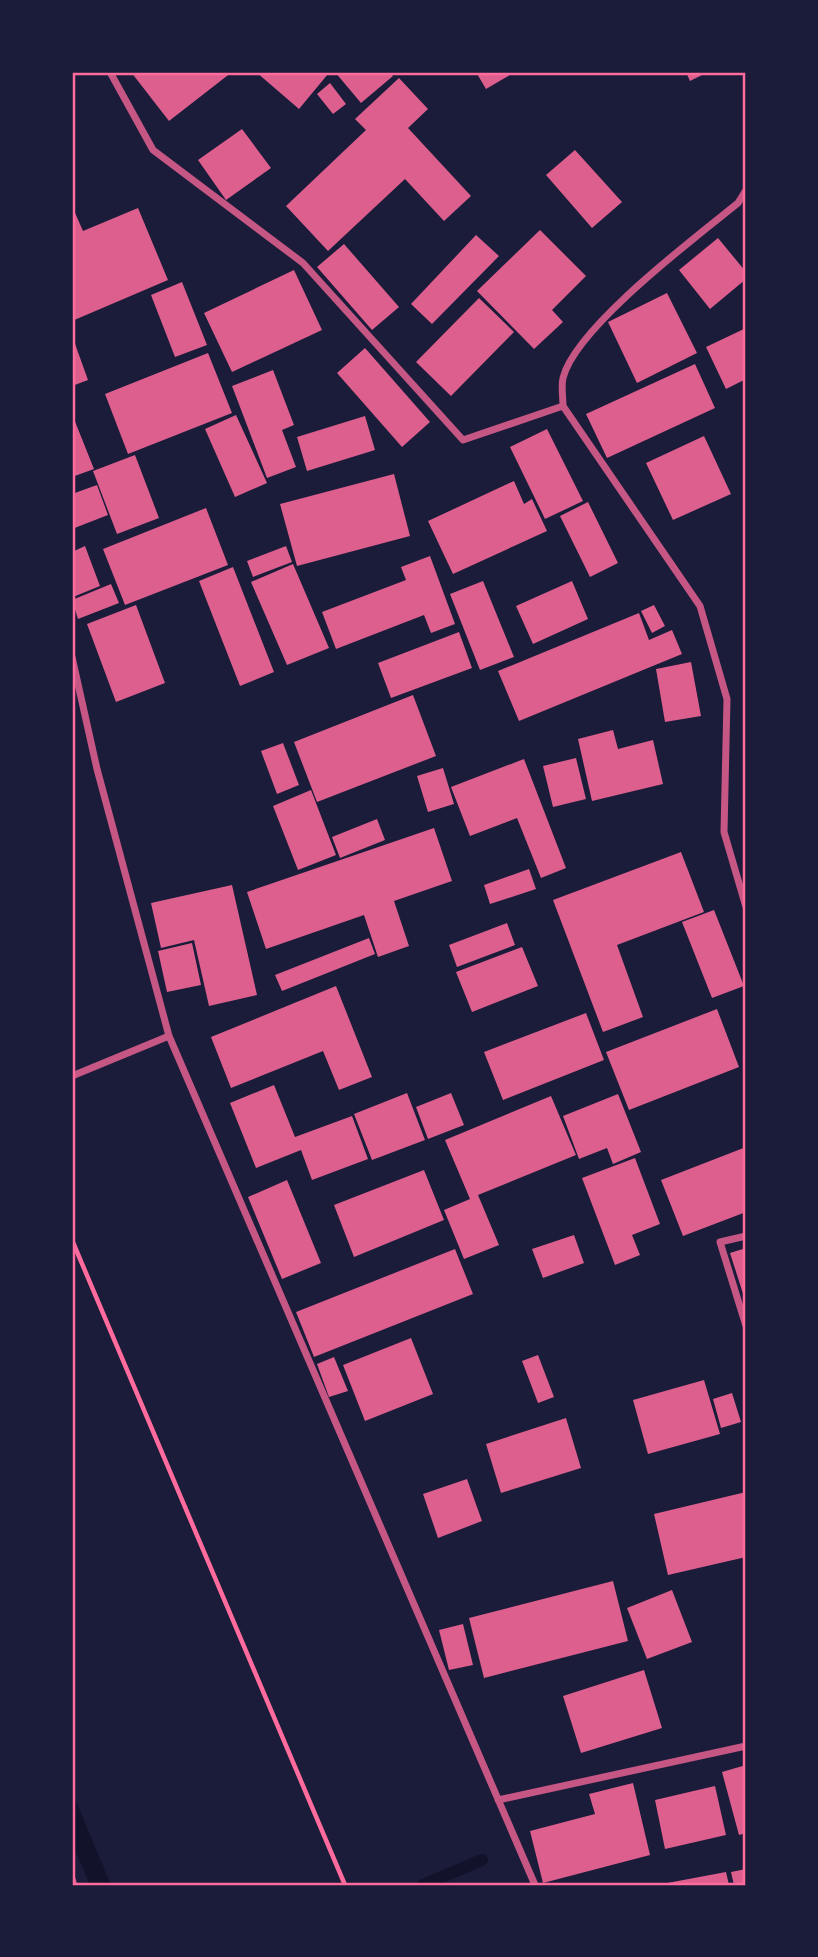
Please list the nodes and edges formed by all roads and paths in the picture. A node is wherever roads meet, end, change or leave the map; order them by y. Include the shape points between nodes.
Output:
1 (110, 72) edge
2 (746, 190) edge
3 (563, 406) junction
4 (72, 657) edge
5 (746, 907) edge
6 (169, 1036) junction
7 (72, 1076) edge
8 (746, 1236) edge
9 (72, 1240) edge
10 (746, 1326) edge
11 (746, 1746) edge
12 (498, 1800) junction
13 (72, 1880) edge
14 (74, 1885) edge
15 (345, 1885) edge
16 (535, 1885) edge

1 - 3 street via 153,149 303,263 463,440
2 - 3 street via 738,202 634,289 576,352 563,378
3 - 5 street via 700,606 727,699 724,832
4 - 6 street via 97,769
6 - 7 street
6 - 12 street
8 - 10 street via 720,1242
9 - 15 path
11 - 12 street
12 - 16 street
13 - 14 street

